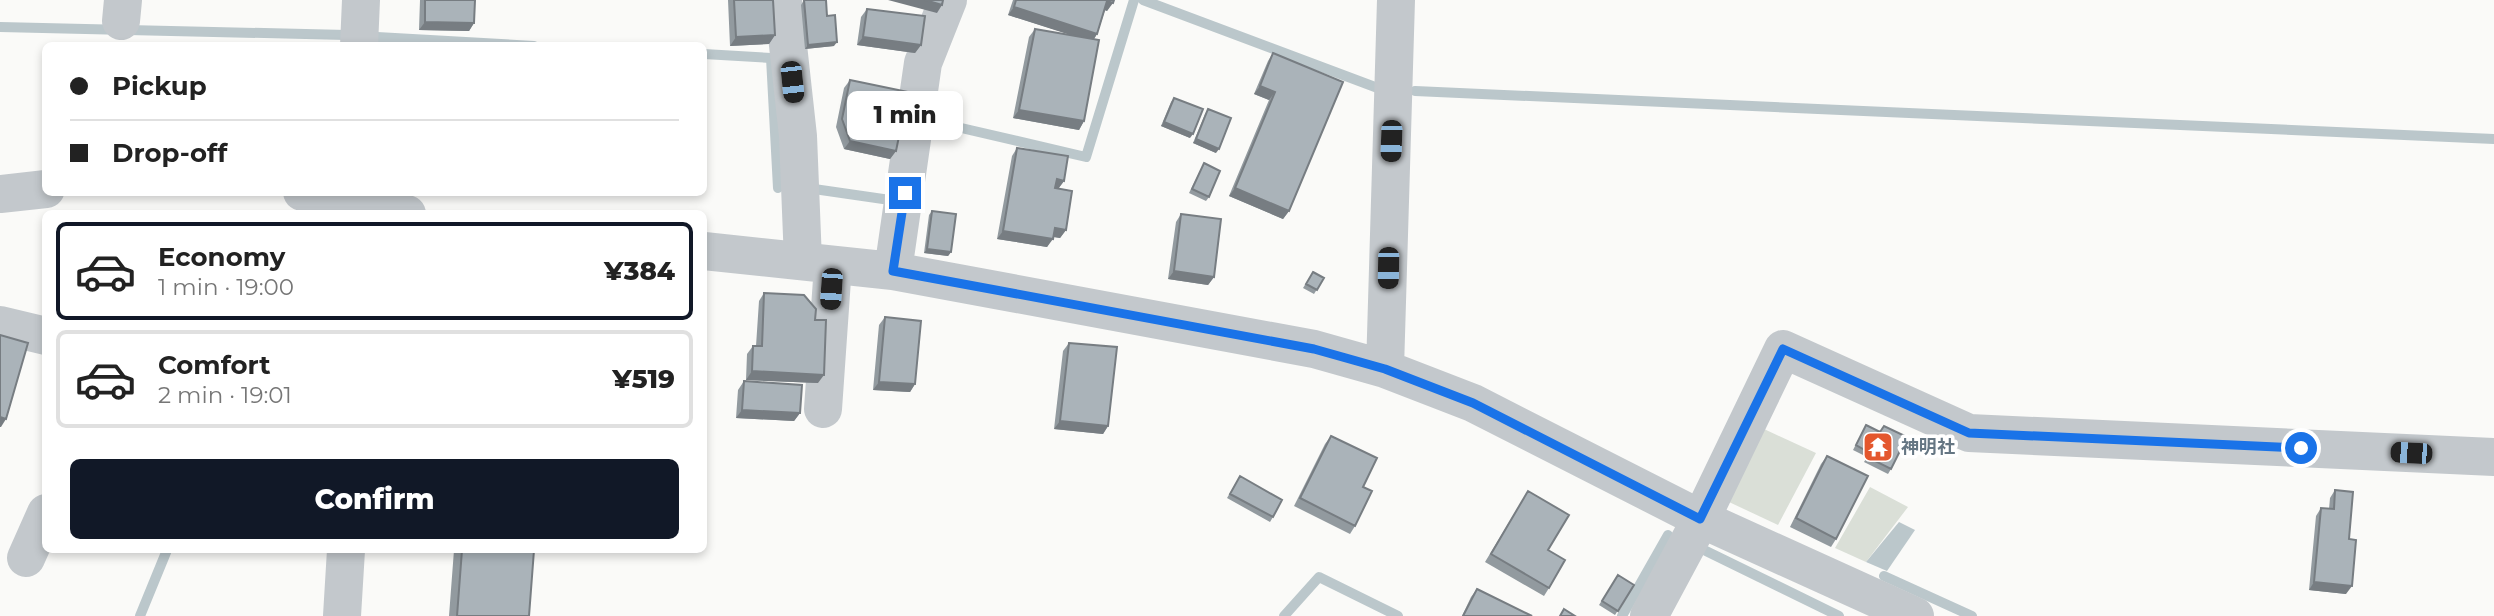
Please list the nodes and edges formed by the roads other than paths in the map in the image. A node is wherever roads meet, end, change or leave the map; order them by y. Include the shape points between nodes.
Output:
1 (361, 0) edge
2 (783, 0) edge
3 (948, 0) edge
4 (1396, 0) edge
5 (359, 42) edge
6 (42, 189) edge
7 (0, 194) edge
8 (320, 196) edge
9 (355, 204) edge
10 (386, 210) edge
11 (707, 251) edge
12 (818, 263) junction
13 (893, 271) junction
14 (0, 325) edge
15 (42, 335) edge
16 (1385, 369) junction
17 (823, 409) dead end
18 (2494, 457) edge
19 (1700, 519) junction
20 (42, 522) edge
21 (346, 553) edge
22 (26, 558) dead end
23 (342, 616) edge
24 (1648, 616) edge
25 (1915, 616) edge

1 - 5 street
2 - 12 street
3 - 13 street via 923,63
4 - 16 street
6 - 7 street
8 - 9 street
9 - 10 street
11 - 12 street
12 - 13 street
12 - 17 street
13 - 16 street via 1314,349
14 - 15 street
16 - 19 street via 1473,403
18 - 19 street via 1969,433 1783,349
19 - 24 street
19 - 25 street
20 - 22 street
21 - 23 street

